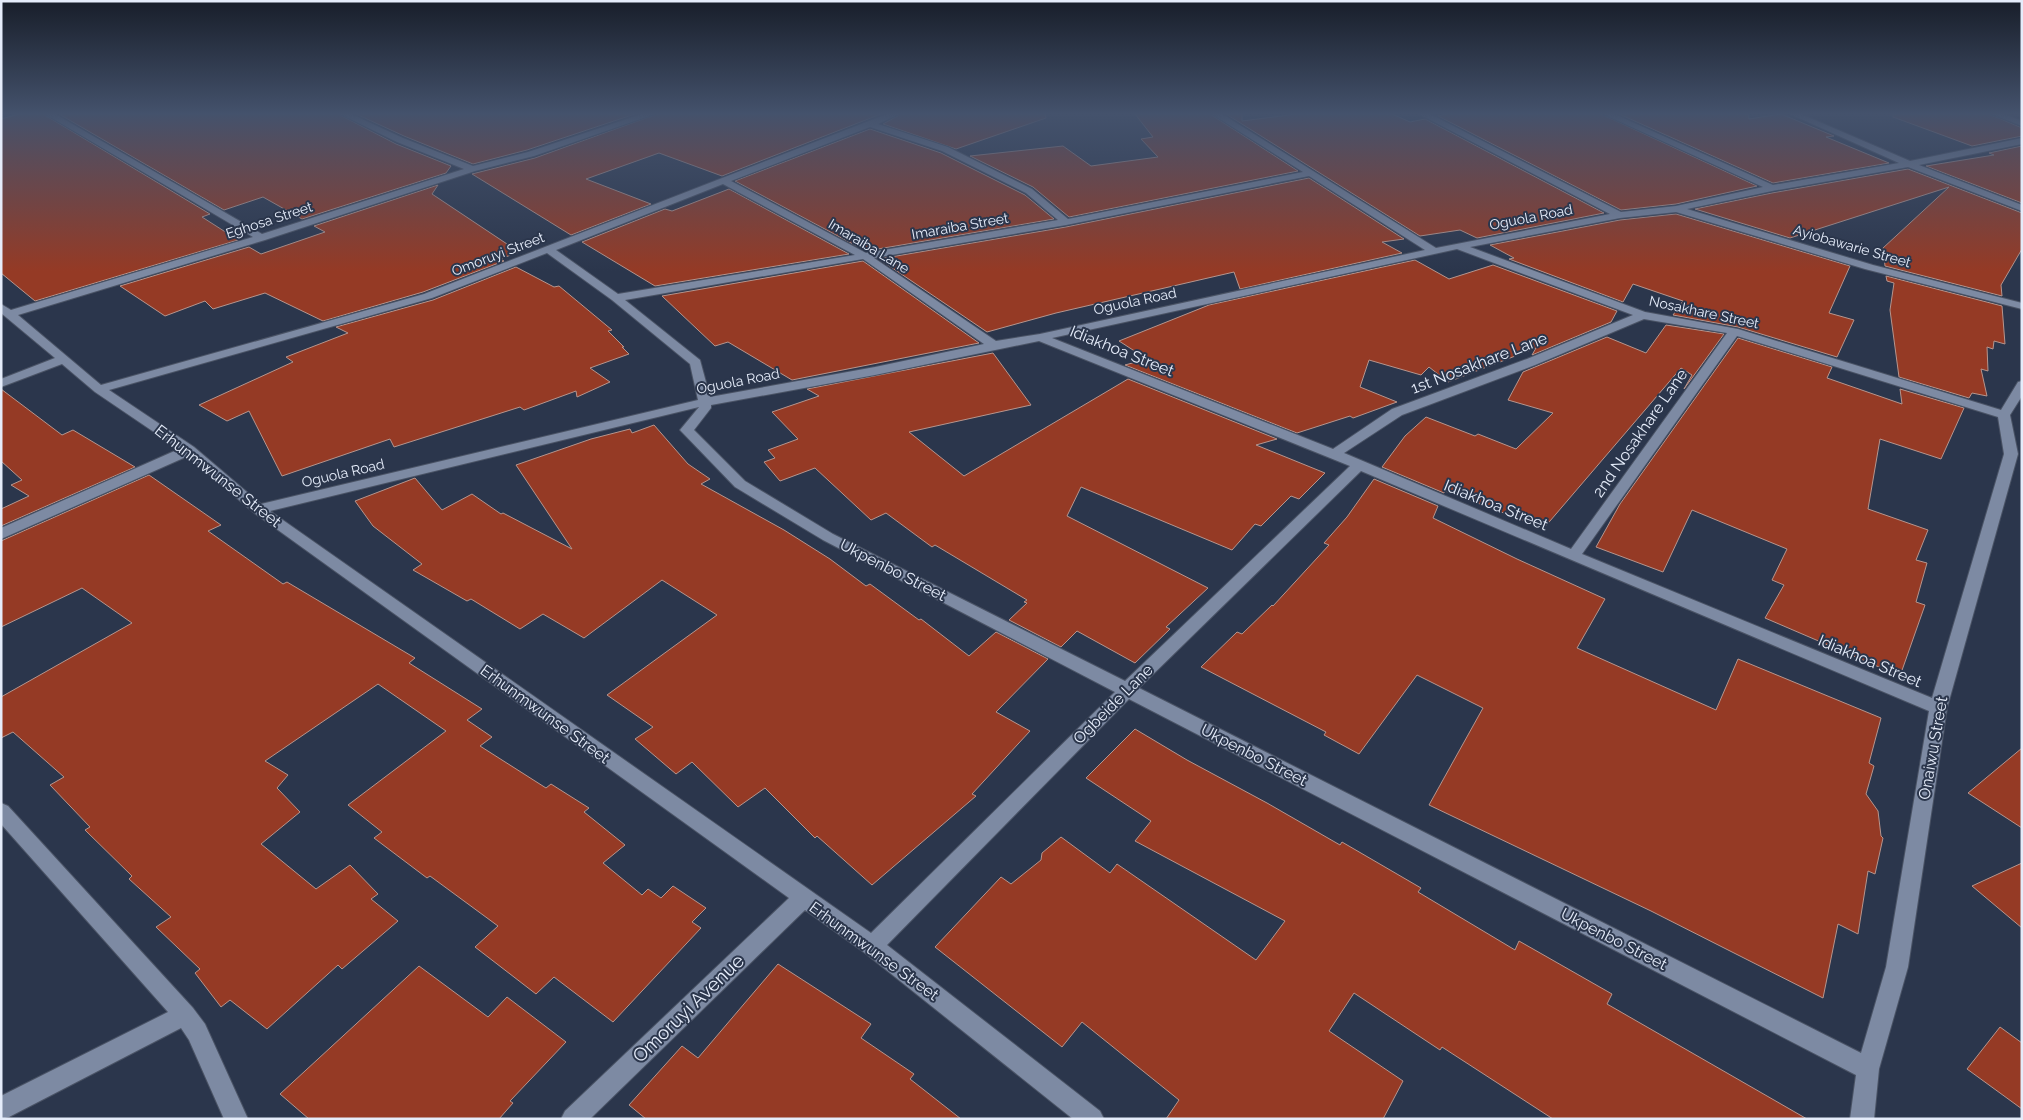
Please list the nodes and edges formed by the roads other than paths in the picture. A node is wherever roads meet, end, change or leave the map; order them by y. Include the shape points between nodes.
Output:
1 (138, 166) edge
2 (465, 166) edge
3 (483, 166) edge
4 (762, 166) edge
5 (980, 166) edge
6 (1296, 166) edge
7 (1525, 166) edge
8 (1724, 166) edge
9 (1895, 166) edge
10 (1914, 166) edge
11 (472, 169) junction
12 (1308, 174) junction
13 (724, 181) junction
14 (1772, 188) junction
15 (2022, 208) edge
16 (1676, 209) junction
17 (1620, 215) junction
18 (1066, 222) junction
19 (261, 238) junction
20 (1458, 246) junction
21 (548, 250) junction
22 (1434, 251) junction
23 (865, 256) junction
24 (616, 298) junction
25 (2022, 306) edge
26 (5, 311) edge
27 (1643, 315) junction
28 (1734, 331) junction
29 (1040, 337) junction
30 (994, 345) junction
31 (63, 359) junction
32 (1, 383) edge
33 (2022, 384) edge
34 (99, 389) junction
35 (705, 402) junction
36 (2004, 415) junction
37 (188, 450) junction
38 (1334, 454) junction
39 (2016, 457) edge
40 (1358, 466) junction
41 (258, 509) junction
42 (1, 534) edge
43 (1574, 555) junction
44 (1127, 690) junction
45 (1938, 708) junction
46 (1, 811) edge
47 (803, 898) junction
48 (872, 946) junction
49 (185, 1015) junction
50 (1868, 1070) junction
51 (1, 1109) edge
52 (236, 1119) edge
53 (573, 1119) edge
54 (1092, 1119) edge
55 (1862, 1119) edge

1 - 19 street
2 - 11 street
3 - 11 street, Eghosa Street
4 - 13 street, Omoruyi Street
5 - 18 street via 1029,190
6 - 12 street
7 - 17 street
8 - 14 street
9 - 14 street, Oguola Road
10 - 15 street
11 - 19 street, Eghosa Street
12 - 18 street, Imaraiba Street
12 - 22 street
13 - 21 street, Omoruyi Street
13 - 23 street, Imaraiba Lane
14 - 16 street, Oguola Road
16 - 17 street, Oguola Road
16 - 25 street, Ayiobawarie Street via 1869,267
17 - 20 street, Oguola Road
18 - 23 street, Imaraiba Street
19 - 26 street, Eghosa Street
20 - 22 street, Oguola Road
20 - 27 street, Nosakhare Street
21 - 24 street
21 - 34 street, Omoruyi Street via 428,296
22 - 29 street, Oguola Road
23 - 24 street, Imaraiba Street
23 - 30 street, Imaraiba Lane
24 - 35 street via 696,363
26 - 31 street, Erhunmwunse Street
27 - 28 street, Nosakhare Street
27 - 38 street, 1st Nosakhare Lane via 1531,362 1397,412
28 - 36 street, Nosakhare Street
28 - 43 street, 2nd Nosakhare Lane
29 - 30 street, Oguola Road
29 - 38 street, Idiakhoa Street
30 - 35 street, Oguola Road
31 - 32 street
31 - 34 street, Erhunmwunse Street
33 - 36 street
34 - 37 street, Erhunmwunse Street
35 - 41 street, Oguola Road
35 - 44 street, Ukpenbo Street via 687,430 740,484 828,537
36 - 39 street, Onaiwu Street
37 - 41 street, Erhunmwunse Street
37 - 42 street
38 - 40 street, Idiakhoa Street
39 - 45 street, Onaiwu Street
40 - 43 street, Idiakhoa Street
40 - 44 street, Ogbeide Lane
41 - 47 street, Erhunmwunse Street
43 - 45 street, Idiakhoa Street
44 - 48 street, Ogbeide Lane
44 - 50 street, Ukpenbo Street
45 - 50 street, Onaiwu Street via 1897,967
46 - 49 street
47 - 48 street, Erhunmwunse Street
47 - 53 street, Omoruyi Avenue
48 - 54 street, Erhunmwunse Street
49 - 51 street
49 - 52 street via 200,1039
50 - 55 street, Onaiwu Street

